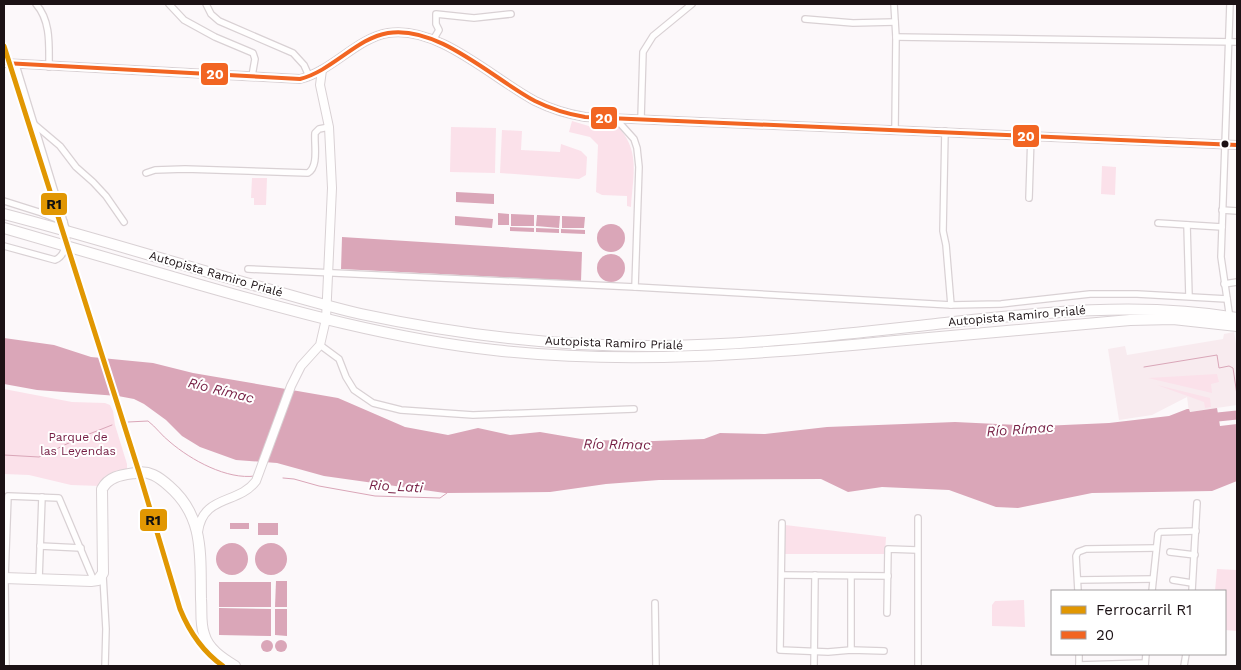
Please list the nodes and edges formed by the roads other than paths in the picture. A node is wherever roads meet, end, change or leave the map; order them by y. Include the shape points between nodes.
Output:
1 (36, 4) edge
2 (169, 4) edge
3 (206, 4) edge
4 (692, 4) edge
5 (894, 4) edge
6 (1230, 4) edge
7 (511, 14) dead end
8 (805, 19) dead end
9 (895, 22) junction
10 (896, 37) junction
11 (432, 40) junction
12 (1229, 42) junction
13 (1237, 42) edge
14 (4, 63) edge
15 (16, 64) junction
16 (49, 66) junction
17 (322, 70) junction
18 (252, 76) junction
19 (310, 76) junction
20 (320, 85) junction
21 (641, 118) junction
22 (616, 119) junction
23 (34, 124) junction
24 (328, 127) junction
25 (895, 130) junction
26 (945, 131) junction
27 (1032, 135) junction
28 (1225, 145) junction
29 (1237, 145) edge
30 (146, 173) dead end
31 (1029, 198) dead end
32 (4, 201) edge
33 (1222, 210) junction
34 (1237, 212) edge
35 (4, 214) edge
36 (124, 222) dead end
37 (1158, 223) dead end
38 (1187, 225) junction
39 (66, 227) junction
40 (1222, 227) junction
41 (4, 228) edge
42 (4, 246) edge
43 (66, 246) junction
44 (248, 268) dead end
45 (328, 273) junction
46 (1237, 282) edge
47 (1224, 284) junction
48 (634, 287) junction
49 (1189, 296) junction
50 (1227, 299) junction
51 (326, 305) junction
52 (950, 305) junction
53 (326, 319) junction
54 (1234, 321) edge
55 (320, 346) junction
56 (634, 409) dead end
57 (42, 497) junction
58 (1197, 503) dead end
59 (918, 518) dead end
60 (782, 523) dead end
61 (1196, 531) junction
62 (198, 532) junction
63 (40, 546) junction
64 (81, 548) junction
65 (1156, 548) junction
66 (917, 550) junction
67 (1170, 552) dead end
68 (1195, 555) junction
69 (103, 574) junction
70 (782, 575) junction
71 (815, 575) junction
72 (851, 576) junction
73 (888, 576) junction
74 (5, 578) edge
75 (39, 579) junction
76 (1153, 579) junction
77 (1078, 580) junction
78 (1173, 580) dead end
79 (94, 581) junction
80 (1192, 583) junction
81 (1078, 590) edge
82 (1152, 590) edge
83 (1192, 590) edge
84 (655, 603) dead end
85 (887, 613) dead end
86 (851, 650) junction
87 (884, 651) dead end
88 (814, 652) junction
89 (1145, 665) edge
90 (6, 666) edge
91 (105, 666) edge
92 (235, 666) edge
93 (656, 666) edge
94 (814, 666) edge
95 (918, 666) edge
96 (1079, 666) edge

1 - 16 street via 45,17
2 - 18 street via 184,20 253,54
3 - 19 street via 219,20 292,52
4 - 21 street via 653,36 643,52
5 - 9 street
6 - 12 street
7 - 11 street via 474,18 436,14 439,30
8 - 9 street
9 - 10 street
10 - 12 street
10 - 25 street
11 - 17 street via 412,33 386,33
11 - 22 street via 447,45 504,83 561,113
12 - 13 street
12 - 28 street
14 - 15 street
15 - 16 street
15 - 23 street
16 - 18 street
17 - 19 street
17 - 20 street
18 - 19 street via 293,79
19 - 20 street
20 - 24 street
21 - 22 street
21 - 25 street
22 - 48 street via 634,138 637,148
23 - 36 street via 60,146 106,196
23 - 39 street
24 - 30 street via 315,133 315,166 308,173 185,169
24 - 45 street via 332,188
25 - 26 street
26 - 27 street
26 - 52 street via 943,231
27 - 28 street
27 - 31 street
28 - 29 street
28 - 33 street
32 - 39 street via 42,213
33 - 34 street
33 - 40 street
35 - 39 highway, Autopista Ramiro Prialé
37 - 38 street
38 - 40 street
38 - 49 street
39 - 43 street
39 - 51 highway, Autopista Ramiro Prialé
40 - 47 street
41 - 43 highway, Autopista Ramiro Prialé
42 - 43 street via 55,260 62,256
43 - 53 highway, Autopista Ramiro Prialé
44 - 45 street
45 - 48 street
45 - 51 street
46 - 47 street
47 - 50 street
48 - 52 street
49 - 50 street
49 - 52 street via 1090,294 1001,304
50 - 54 street
51 - 53 street
51 - 54 highway, Autopista Ramiro Prialé via 417,325 488,336 658,346 778,340 1093,309 1178,312
53 - 54 highway, Autopista Ramiro Prialé via 400,336 492,350 615,358 776,353 1130,320
53 - 55 street
55 - 56 street via 339,360 354,390 373,403 402,410 473,415
55 - 62 street via 301,366 256,481 242,493 209,508
57 - 63 street
57 - 64 street via 59,498
57 - 74 street via 8,496
58 - 61 street
59 - 66 street
60 - 70 street
61 - 65 street via 1160,532
61 - 68 street
62 - 69 highway via 186,504 158,477 138,472 113,478 101,492
62 - 92 highway via 203,631 212,648
63 - 64 street
63 - 75 street
64 - 79 street
65 - 76 street
65 - 77 street via 1086,549 1078,552
66 - 73 street via 888,549
66 - 95 street
67 - 68 street
68 - 80 street
69 - 79 highway
69 - 91 street
70 - 71 street
70 - 88 street via 780,650
71 - 72 street
71 - 88 street
72 - 73 street
72 - 86 street
73 - 85 street
74 - 75 highway
74 - 90 street
75 - 79 highway
76 - 77 street
76 - 82 street
77 - 81 street
78 - 80 street
80 - 83 street
84 - 93 street
86 - 87 street
86 - 88 street
88 - 94 street
89 - 96 street

